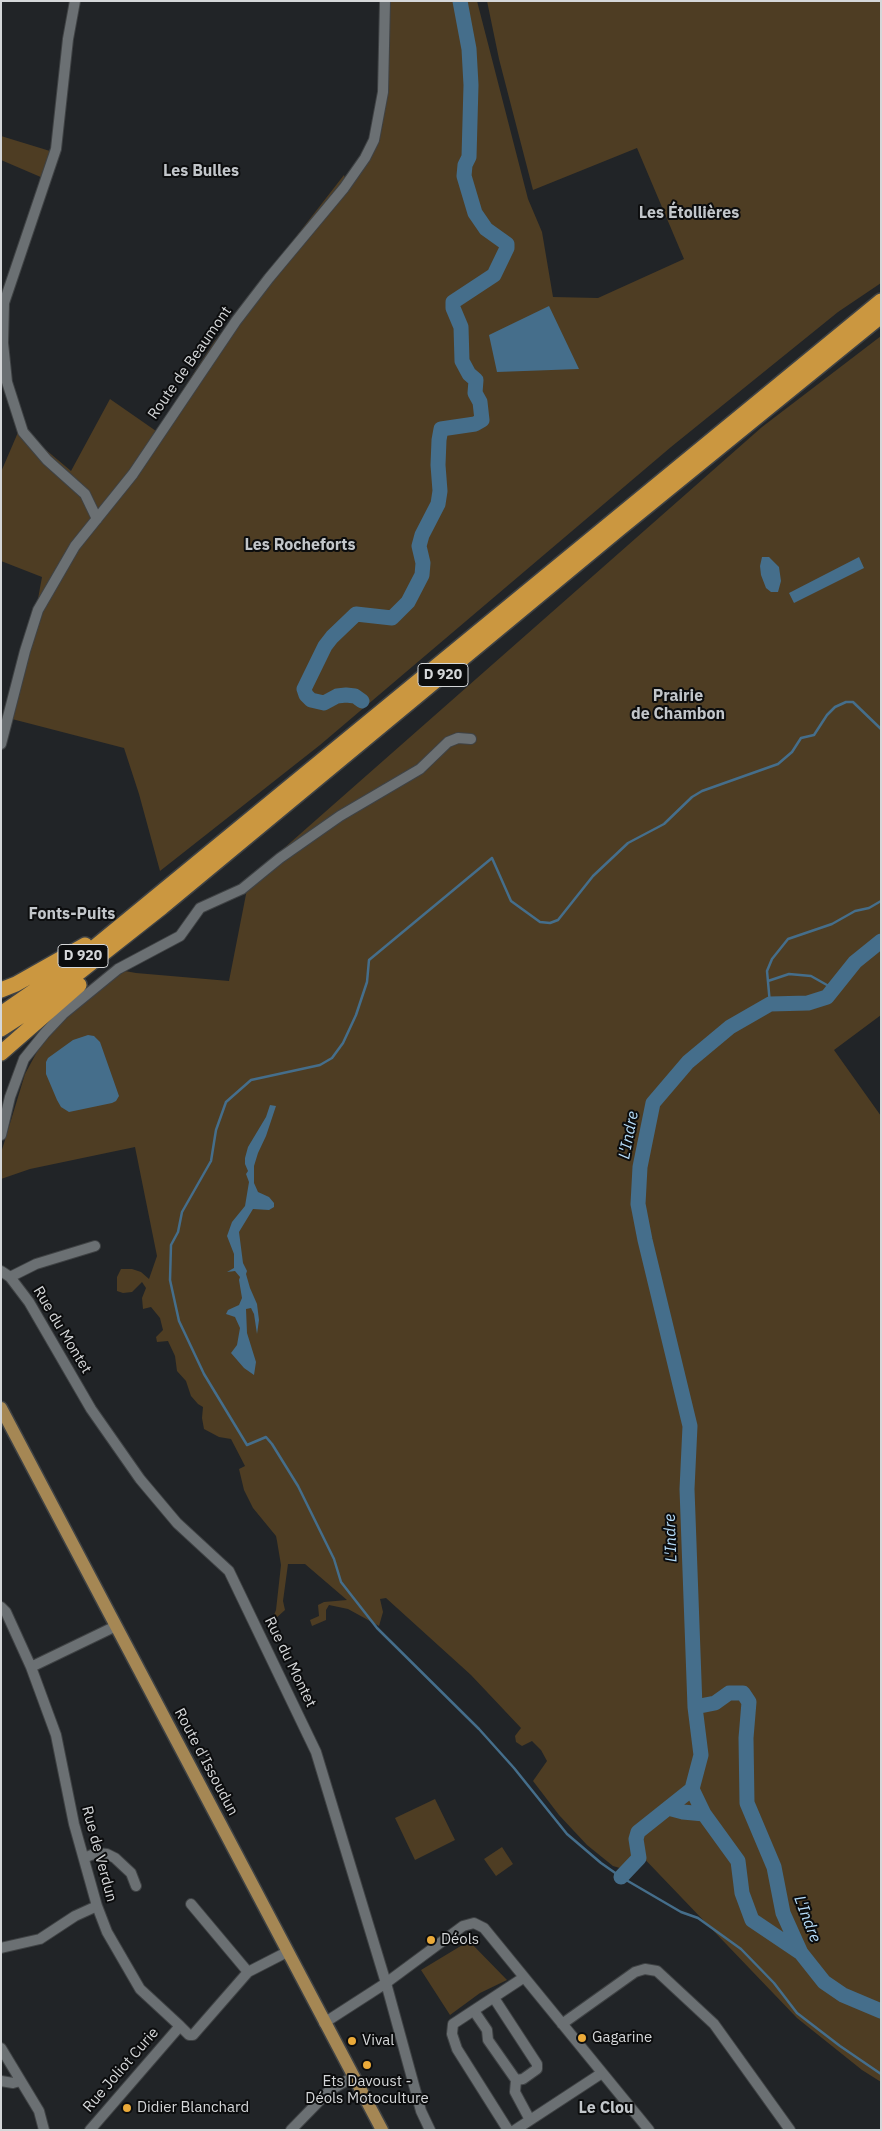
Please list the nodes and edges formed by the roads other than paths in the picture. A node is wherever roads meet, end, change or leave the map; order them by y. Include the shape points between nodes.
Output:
1 (75, 1) edge
2 (385, 1) edge
3 (881, 301) edge
4 (881, 316) edge
5 (97, 519) junction
6 (471, 738) dead end
7 (1, 744) edge
8 (160, 893) junction
9 (139, 926) junction
10 (1, 990) edge
11 (1, 1014) edge
12 (1, 1029) edge
13 (1, 1053) edge
14 (1, 1135) edge
15 (94, 1246) dead end
16 (5, 1274) edge
17 (1, 1408) edge
18 (1, 1607) edge
19 (116, 1626) junction
20 (31, 1667) junction
21 (84, 1858) junction
22 (136, 1886) dead end
23 (191, 1904) dead end
24 (97, 1906) junction
25 (1, 1948) edge
26 (288, 1952) junction
27 (248, 1972) junction
28 (523, 1978) junction
29 (386, 1983) junction
30 (494, 1998) junction
31 (474, 2012) junction
32 (324, 2024) junction
33 (562, 2024) junction
34 (180, 2026) junction
35 (1, 2048) edge
36 (602, 2073) junction
37 (353, 2077) junction
38 (516, 2080) junction
39 (1, 2081) edge
40 (20, 2081) junction
41 (530, 2120) junction
42 (44, 2130) edge
43 (90, 2130) edge
44 (291, 2130) edge
45 (382, 2130) edge
46 (430, 2130) edge
47 (508, 2130) edge
48 (515, 2130) edge
49 (649, 2130) edge
50 (790, 2130) edge

1 - 5 street via 56,149 4,303 3,343 7,382 23,432 41,454 85,494
2 - 5 street, Route de Beaumont via 383,92 374,140 365,158 236,321 133,474
3 - 8 highway, D 920
4 - 9 highway, D 920
5 - 7 street, Route de Beaumont via 75,546 38,610
6 - 14 street via 448,742 420,769 340,816 239,891 200,908 180,936 118,969 63,1014 24,1060
8 - 10 highway via 134,906 87,943
8 - 11 highway, D 920 via 79,960
9 - 12 highway, D 920 via 35,1007
9 - 13 highway, D 920 via 101,966
15 - 16 street
16 - 29 street, Rue du Montet via 29,1302 92,1408 140,1479 177,1523 229,1571 316,1752
17 - 19 main road, Route d'Issoudun
18 - 20 street, Rue de Verdun
19 - 20 street
19 - 26 main road, Route d'Issoudun
20 - 21 street, Rue de Verdun via 56,1736
21 - 22 street via 96,1853 113,1857 131,1873
21 - 24 street, Rue de Verdun
23 - 27 street
24 - 25 street via 40,1939
24 - 34 street, Rue de Verdun via 106,1932 133,1980
26 - 27 street, Rue Joliot Curie
26 - 32 main road, Route d'Issoudun
27 - 34 street, Rue Joliot Curie via 192,2035
28 - 29 street via 484,1928 474,1923 464,1926
28 - 30 street
28 - 33 street
29 - 32 street
29 - 46 street, Rue du Montet via 421,2110
30 - 31 street
30 - 38 street via 538,2064 537,2069
31 - 38 street via 487,2030 488,2040
31 - 47 street via 454,2024 452,2034
32 - 37 main road, Route d'Issoudun
33 - 36 street
33 - 50 street via 635,1972 645,1968 657,1971 714,2024
34 - 43 street, Rue Joliot Curie
35 - 40 street
36 - 41 street
36 - 49 street
37 - 44 street via 329,2091
37 - 45 main road, Route d'Issoudun
38 - 41 street via 515,2092
39 - 40 street
40 - 42 street via 39,2111
41 - 48 street

